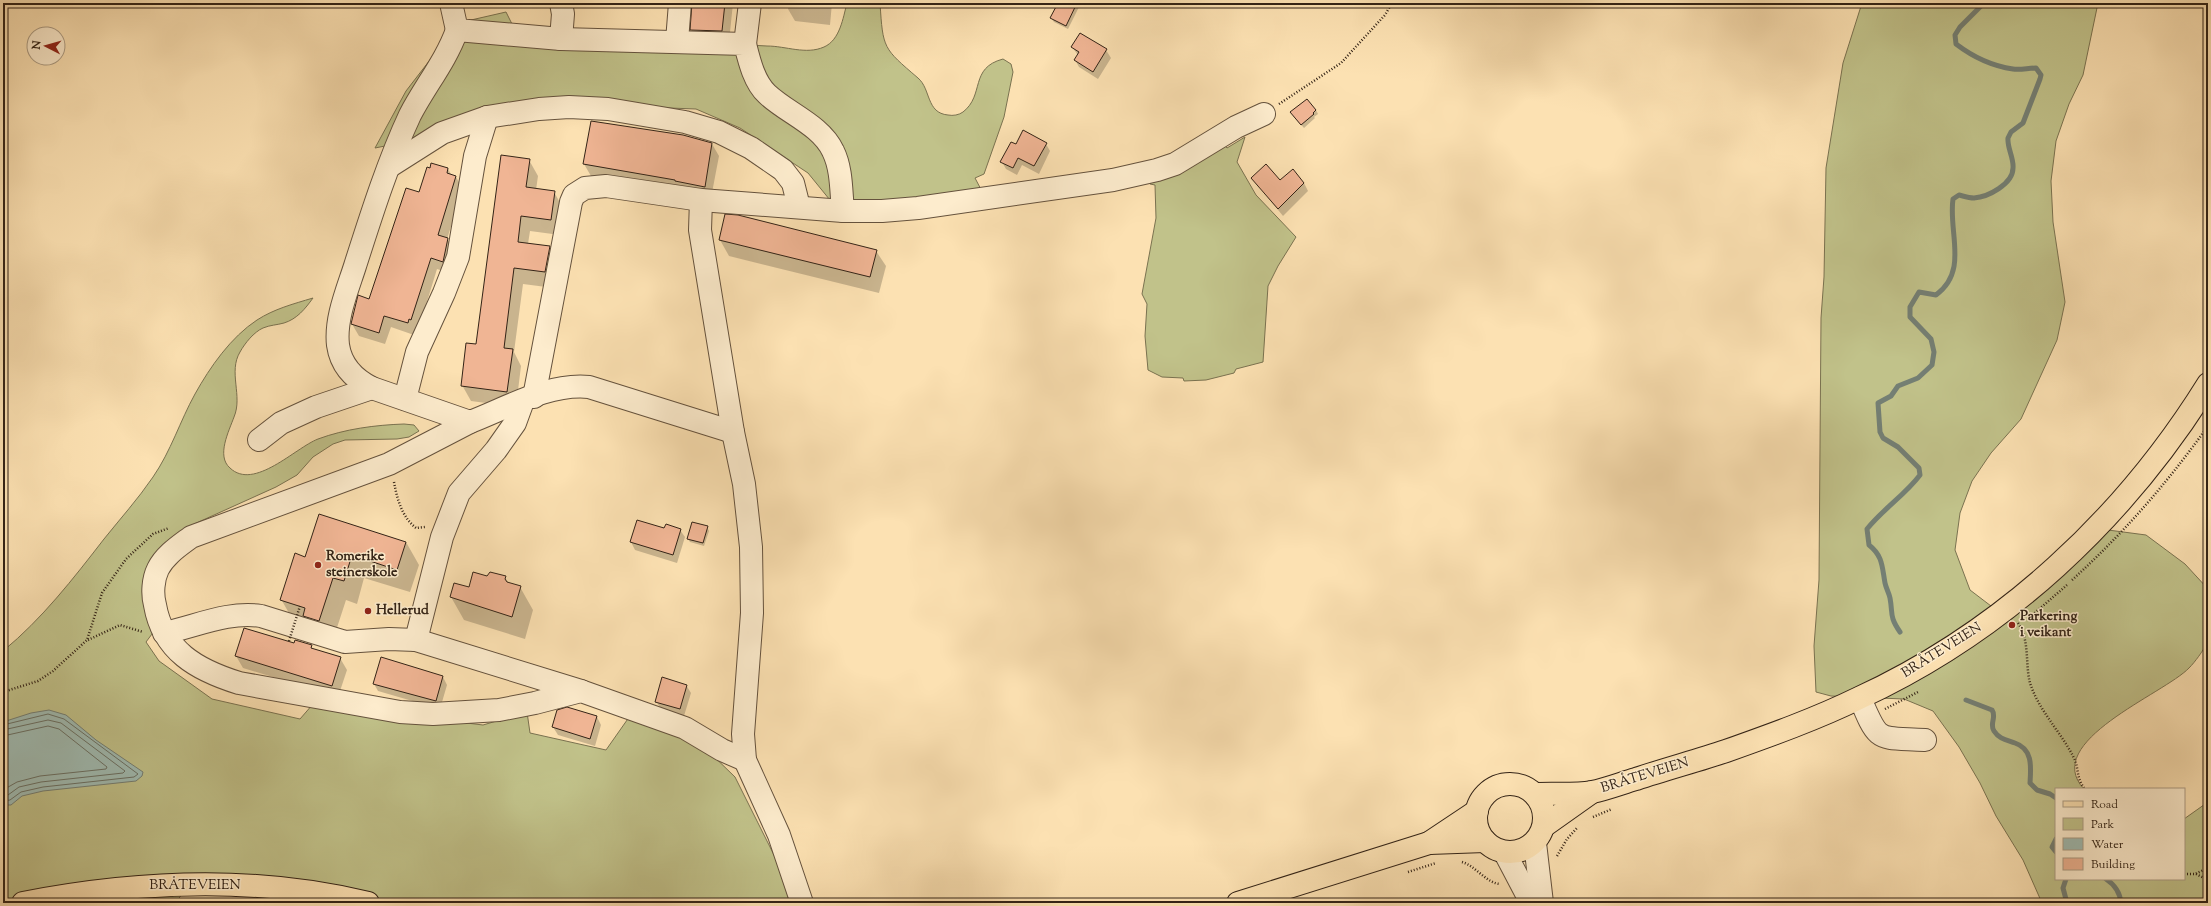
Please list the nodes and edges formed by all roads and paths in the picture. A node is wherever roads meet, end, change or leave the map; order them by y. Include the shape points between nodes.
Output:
1 (452, 3) edge
2 (561, 3) edge
3 (680, 3) edge
4 (750, 3) edge
5 (1392, 3) edge
6 (457, 30) junction
7 (561, 39) junction
8 (677, 42) junction
9 (745, 44) junction
10 (1264, 114) joint
11 (487, 117) junction
12 (390, 166) junction
13 (701, 200) junction
14 (799, 207) junction
15 (843, 211) junction
16 (372, 388) junction
17 (2207, 389) edge
18 (529, 399) junction
19 (405, 400) junction
20 (470, 422) junction
21 (733, 432) junction
22 (259, 440) dead end
23 (389, 464) junction
24 (430, 525) dead end
25 (172, 527) dead end
26 (300, 606) dead end
27 (2007, 608) junction
28 (167, 638) junction
29 (87, 640) junction
30 (416, 640) junction
31 (289, 641) dead end
32 (3, 692) edge
33 (581, 692) junction
34 (1860, 698) junction
35 (1924, 740) dead end
36 (744, 760) junction
37 (2084, 788) edge
38 (1592, 792) junction
39 (1535, 794) junction
40 (1477, 811) junction
41 (1540, 834) junction
42 (1485, 841) junction
43 (1429, 843) junction
44 (1505, 853) junction
45 (1458, 860) dead end
46 (1440, 862) dead end
47 (2208, 868) edge
48 (1402, 873) dead end
49 (2185, 874) edge
50 (2195, 874) junction
51 (2208, 880) edge
52 (1505, 883) dead end
53 (23, 903) edge
54 (368, 903) edge
55 (802, 903) edge
56 (1238, 903) edge
57 (1536, 903) edge
58 (1542, 903) edge

1 - 6 street
2 - 7 street
3 - 8 street
4 - 9 street
5 - 10 path via 1385,15 1341,63
6 - 7 street
6 - 12 street via 451,47 424,88
7 - 8 street
8 - 9 street
9 - 15 street via 753,70 766,93 826,140 833,151 838,163
10 - 15 street via 1236,127 1175,164 1136,176 918,208
11 - 12 street via 442,133
11 - 14 street via 569,107 608,109 685,122 719,132 751,148 782,170 793,183
11 - 19 street via 475,156 458,257 417,352
12 - 16 street via 372,211 348,287 338,330 338,346 343,361 351,374
13 - 14 street
13 - 18 street via 606,186 585,188 574,194
13 - 21 street via 700,230
14 - 15 street
16 - 19 street
16 - 22 street via 316,407 288,420
17 - 27 main road, BRÅTEVEIEN via 2141,478 2100,525 2054,569
18 - 20 street
18 - 21 street via 573,385 588,387
18 - 30 street via 496,450 458,493 442,537
19 - 20 street
20 - 23 street
21 - 36 street via 744,484 751,547 752,613 743,734
23 - 24 path via 405,516 416,528 422,529
23 - 28 street via 191,537 167,556 156,576 154,600 157,617
25 - 29 path via 153,534 126,559 102,593
26 - 31 path, bridge
27 - 34 main road, BRÅTEVEIEN via 1927,662
27 - 37 path via 2023,631 2030,681 2036,700 2074,759 2079,782
28 - 29 path via 120,625
28 - 30 street via 192,627 235,614 247,614 345,642
28 - 33 street via 199,666 216,676 239,684 400,712 433,714 498,710
29 - 32 path via 38,681
30 - 33 street
33 - 36 street via 685,728
34 - 35 street via 1878,735 1885,738
34 - 38 main road, BRÅTEVEIEN via 1751,742
36 - 55 street via 780,835
38 - 39 main road, BRÅTEVEIEN
38 - 41 main road, BRÅTEVEIEN
39 - 40 main road via 1517,784 1506,784 1487,793
39 - 41 main road via 1544,809
40 - 42 main road via 1477,827
40 - 43 main road
41 - 44 main road via 1521,851
41 - 58 street
42 - 43 main road
42 - 44 main road
43 - 56 main road
44 - 57 street via 1526,892
45 - 52 path via 1471,865 1495,884
46 - 48 path
47 - 50 path
49 - 50 path
50 - 51 path
53 - 54 main road, BRÅTEVEIEN via 112,888 204,884 291,890

